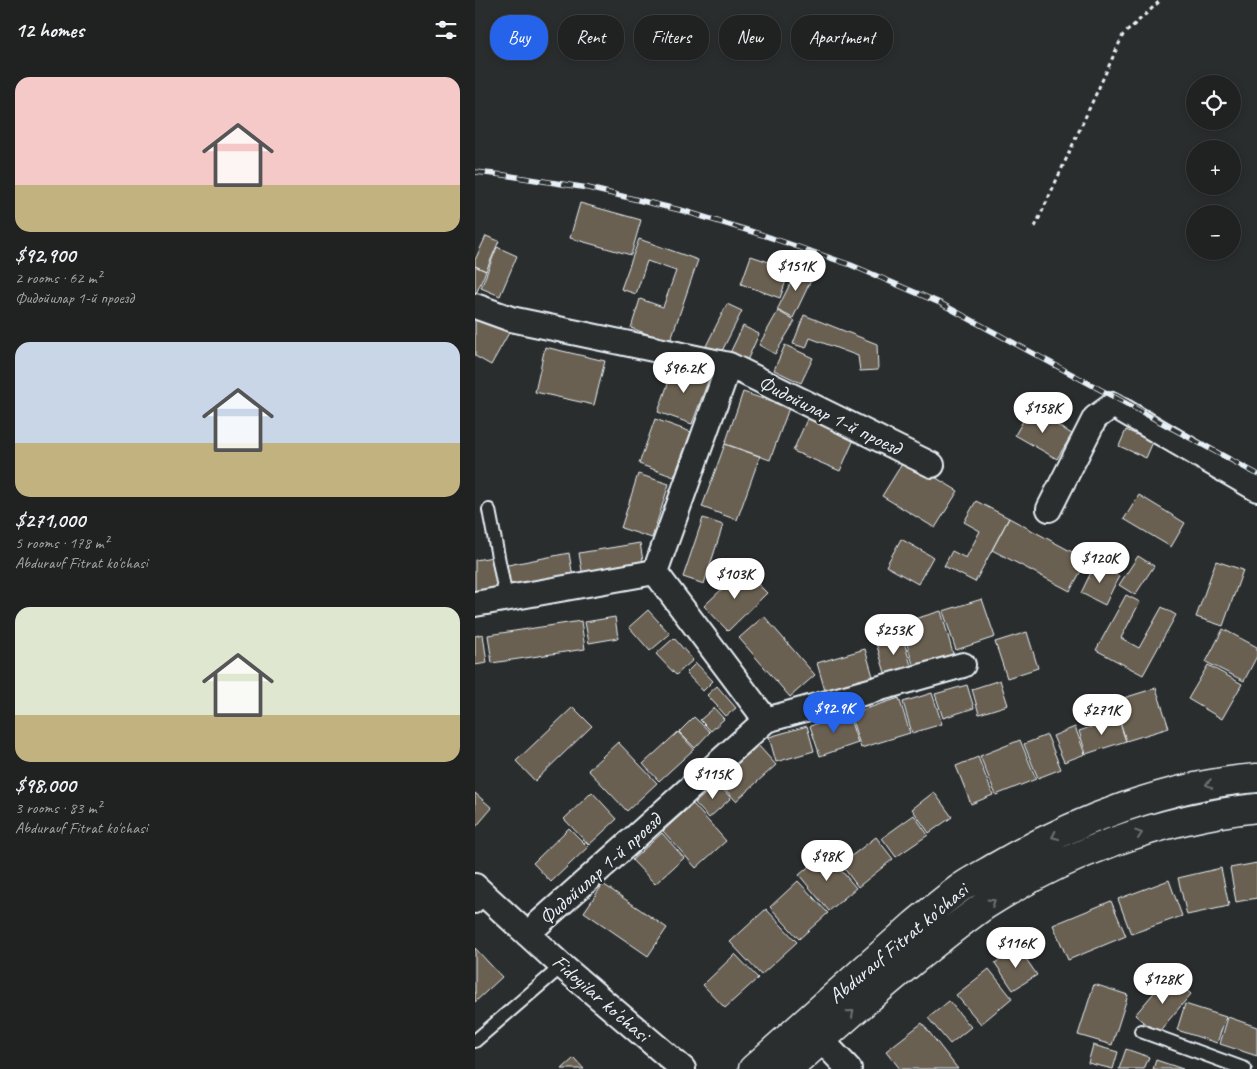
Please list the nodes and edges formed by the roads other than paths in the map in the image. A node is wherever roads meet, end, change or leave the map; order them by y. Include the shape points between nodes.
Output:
1 (475, 306) edge
2 (729, 365) junction
3 (932, 466) dead end
4 (1257, 489) edge
5 (1049, 509) dead end
6 (489, 510) dead end
7 (655, 572) junction
8 (506, 598) junction
9 (475, 604) edge
10 (963, 665) dead end
11 (766, 720) junction
12 (1257, 778) edge
13 (1257, 808) edge
14 (479, 897) edge
15 (527, 934) junction
16 (562, 966) junction
17 (1141, 1030) dead end
18 (813, 1031) junction
19 (475, 1042) edge
20 (683, 1069) edge
21 (753, 1069) edge
22 (789, 1069) edge
23 (849, 1069) edge
24 (1245, 1069) edge

1 - 2 street, Фидойилар 1-й проезд via 511,319
2 - 3 street, Фидойилар 1-й проезд
2 - 7 street
4 - 5 street via 1113,405 1095,418
6 - 8 lane
7 - 8 street
7 - 11 street
8 - 9 street
10 - 11 street, Фидойилар 1-й проезд
11 - 15 street, Фидойилар 1-й проезд
12 -> 18 main road, Abdurauf Fitrat ko'chasi via 1210,784 1153,798 1071,828 1017,854 964,886 915,924
18 -> 13 main road, Abdurauf Fitrat ko'chasi via 875,992 937,941 1029,879 1079,856 1158,828
14 - 15 street, Fidoyilar ko'chasi
15 - 16 street, Fidoyilar ko'chasi
16 - 19 lane
16 - 20 street, Fidoyilar ko'chasi
17 - 24 lane
18 - 21 main road, Abdurauf Fitrat ko'chasi
18 - 22 main road, Abdurauf Fitrat ko'chasi
18 - 23 street

